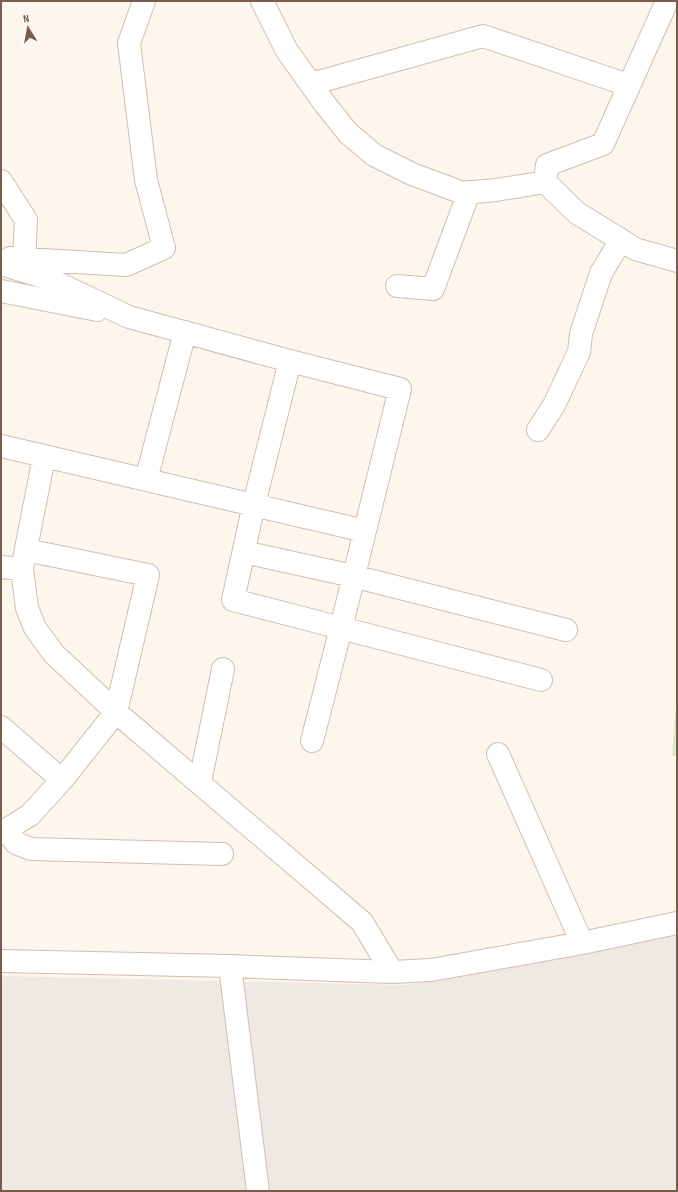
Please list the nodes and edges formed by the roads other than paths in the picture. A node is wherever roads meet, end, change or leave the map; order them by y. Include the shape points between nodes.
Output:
1 (144, 1) edge
2 (262, 1) edge
3 (667, 1) edge
4 (311, 84) junction
5 (628, 85) junction
6 (1, 181) edge
7 (545, 182) junction
8 (469, 192) junction
9 (621, 240) junction
10 (1, 258) edge
11 (24, 259) junction
12 (677, 261) edge
13 (1, 264) edge
14 (397, 286) dead end
15 (1, 291) edge
16 (129, 317) junction
17 (185, 332) junction
18 (290, 361) junction
19 (538, 430) dead end
20 (1, 446) edge
21 (44, 457) junction
22 (146, 480) junction
23 (254, 504) junction
24 (366, 531) junction
25 (244, 552) junction
26 (16, 562) edge
27 (353, 576) junction
28 (341, 628) junction
29 (566, 630) dead end
30 (223, 669) dead end
31 (541, 680) dead end
32 (116, 712) junction
33 (1, 727) edge
34 (312, 741) dead end
35 (498, 754) dead end
36 (62, 780) junction
37 (200, 782) junction
38 (4, 832) edge
39 (222, 854) dead end
40 (677, 923) edge
41 (582, 943) junction
42 (1, 961) edge
43 (230, 966) junction
44 (392, 972) junction
45 (258, 1191) edge

1 - 11 street via 130,43 146,180 164,248 126,265
2 - 4 street via 287,51
3 - 5 street
4 - 5 street via 483,36
4 - 8 street via 348,133 374,155 412,174 463,193
5 - 7 street via 603,144 547,165
6 - 11 street via 26,220
7 - 8 street
7 - 9 street via 577,213
8 - 14 street via 433,289
9 - 12 street via 635,249
9 - 19 street via 601,273 581,334 579,352 554,405
10 - 11 street
13 - 16 street via 47,278
15 - 16 street
16 - 17 street
17 - 18 street
17 - 22 street
18 - 23 street
18 - 24 street via 400,389
20 - 21 street
21 - 22 street
21 - 26 street
22 - 23 street
23 - 24 street
23 - 25 street
24 - 27 street
25 - 27 street
25 - 28 street via 233,600
26 - 32 street via 35,628 54,654
26 - 32 street via 148,575
27 - 28 street
27 - 29 street
28 - 31 street
28 - 34 street
30 - 37 street
32 - 36 street
32 - 37 street
33 - 36 street
35 - 41 street
36 - 38 street via 30,815
37 - 44 street via 362,922
38 - 39 street via 16,844 31,849
40 - 41 street
41 - 44 street via 431,970
42 - 43 street
43 - 44 street
43 - 45 street

